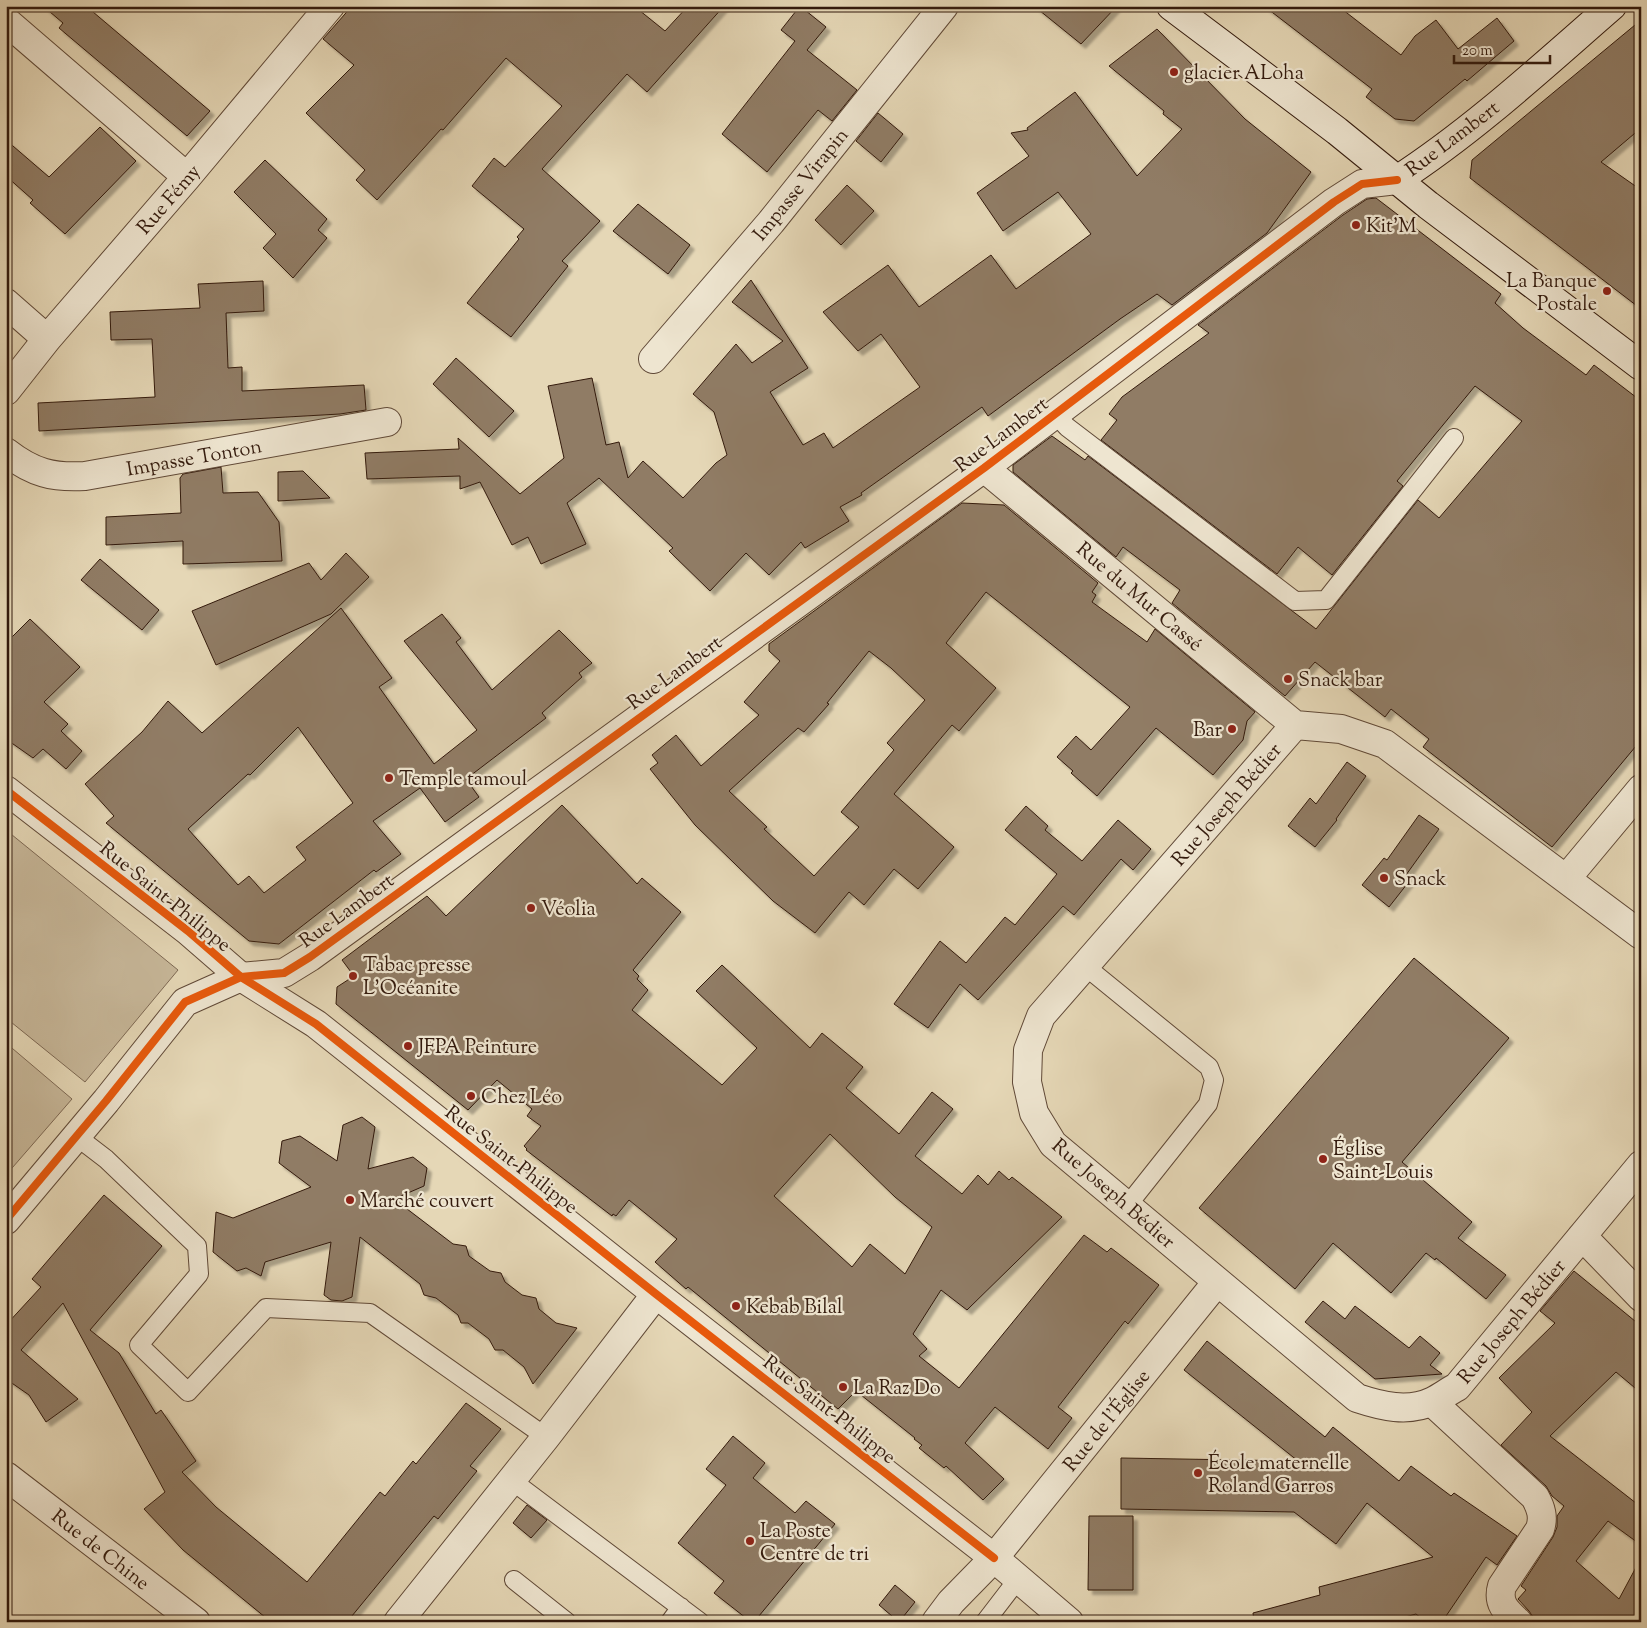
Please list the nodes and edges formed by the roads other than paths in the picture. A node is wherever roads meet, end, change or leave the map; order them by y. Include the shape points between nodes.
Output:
1 (330, 6) edge
2 (944, 6) edge
3 (1171, 6) edge
4 (1612, 6) edge
5 (6, 21) edge
6 (188, 177) junction
7 (1397, 180) junction
8 (6, 303) edge
9 (47, 338) junction
10 (654, 359) dead end
11 (1641, 366) edge
12 (6, 391) edge
13 (1055, 414) junction
14 (387, 422) dead end
15 (1454, 438) dead end
16 (6, 452) edge
17 (984, 468) junction
18 (1295, 725) junction
19 (1641, 789) edge
20 (6, 790) edge
21 (1566, 879) junction
22 (1641, 935) edge
23 (1085, 966) junction
24 (240, 977) junction
25 (76, 1136) junction
26 (1641, 1165) edge
27 (1127, 1206) junction
28 (6, 1220) edge
29 (1582, 1236) junction
30 (1217, 1282) junction
31 (656, 1294) junction
32 (1641, 1297) edge
33 (1432, 1402) junction
34 (546, 1437) junction
35 (6, 1476) edge
36 (511, 1480) junction
37 (994, 1558) junction
38 (1018, 1579) junction
39 (514, 1580) dead end
40 (682, 1607) junction
41 (1055, 1618) edge
42 (196, 1622) edge
43 (398, 1622) edge
44 (567, 1622) edge
45 (670, 1622) edge
46 (700, 1622) edge
47 (936, 1622) edge
48 (985, 1622) edge
49 (1518, 1622) edge

1 - 6 street, Rue Fémy
2 - 10 street, Impasse Virapin via 770,222
3 - 7 street
4 - 7 street, Rue Lambert via 1429,159
5 - 6 street
6 - 9 street, Rue Fémy
7 - 11 street
7 - 13 street, Rue Lambert via 1362,184 1334,202
8 - 9 street
9 - 12 street, Rue Fémy
13 - 15 lane via 1067,427 1295,601 1326,600
13 - 17 street, Rue Lambert
14 - 16 street, Impasse Tonton via 85,476 49,475 32,469
17 - 18 street, Rue du Mur Cassé
17 - 24 street, Rue Lambert via 310,957 284,973
18 - 21 street, Rue Joseph Bédier via 1341,729 1385,744
18 - 23 street, Rue Joseph Bédier
19 - 21 street
20 - 24 street, Rue Saint-Philippe via 188,931
21 - 22 street, Rue Joseph Bédier
23 - 27 street, Rue Joseph Bédier via 1041,1016 1028,1050 1027,1082 1034,1113 1053,1144
23 - 27 lane via 1209,1067 1214,1080 1208,1104
24 - 25 street, Rue Lambert via 186,1002
24 - 31 street, Rue Saint-Philippe via 316,1024
25 - 28 street, Rue Lambert
25 - 34 lane via 106,1159 197,1246 199,1274 140,1345 188,1392 266,1308 370,1313
26 - 29 street, Rue Joseph Bédier
27 - 30 street, Rue Joseph Bédier
29 - 32 street
29 - 33 street, Rue Joseph Bédier via 1457,1387
30 - 33 street, Rue Joseph Bédier via 1357,1398 1381,1406 1407,1408
30 - 37 street, Rue de l'Église
31 - 34 street
31 - 37 street, Rue Saint-Philippe
33 - 49 street via 1540,1505 1543,1521 1540,1529 1500,1592 1504,1609
34 - 36 street
35 - 42 street, Rue de Chine
36 - 40 lane
36 - 43 street
37 - 38 street, Rue Saint-Philippe
37 - 47 street, Rue de l'Église
38 - 41 street, Rue Saint-Philippe
38 - 48 lane
39 - 44 lane
40 - 45 lane
40 - 46 lane

